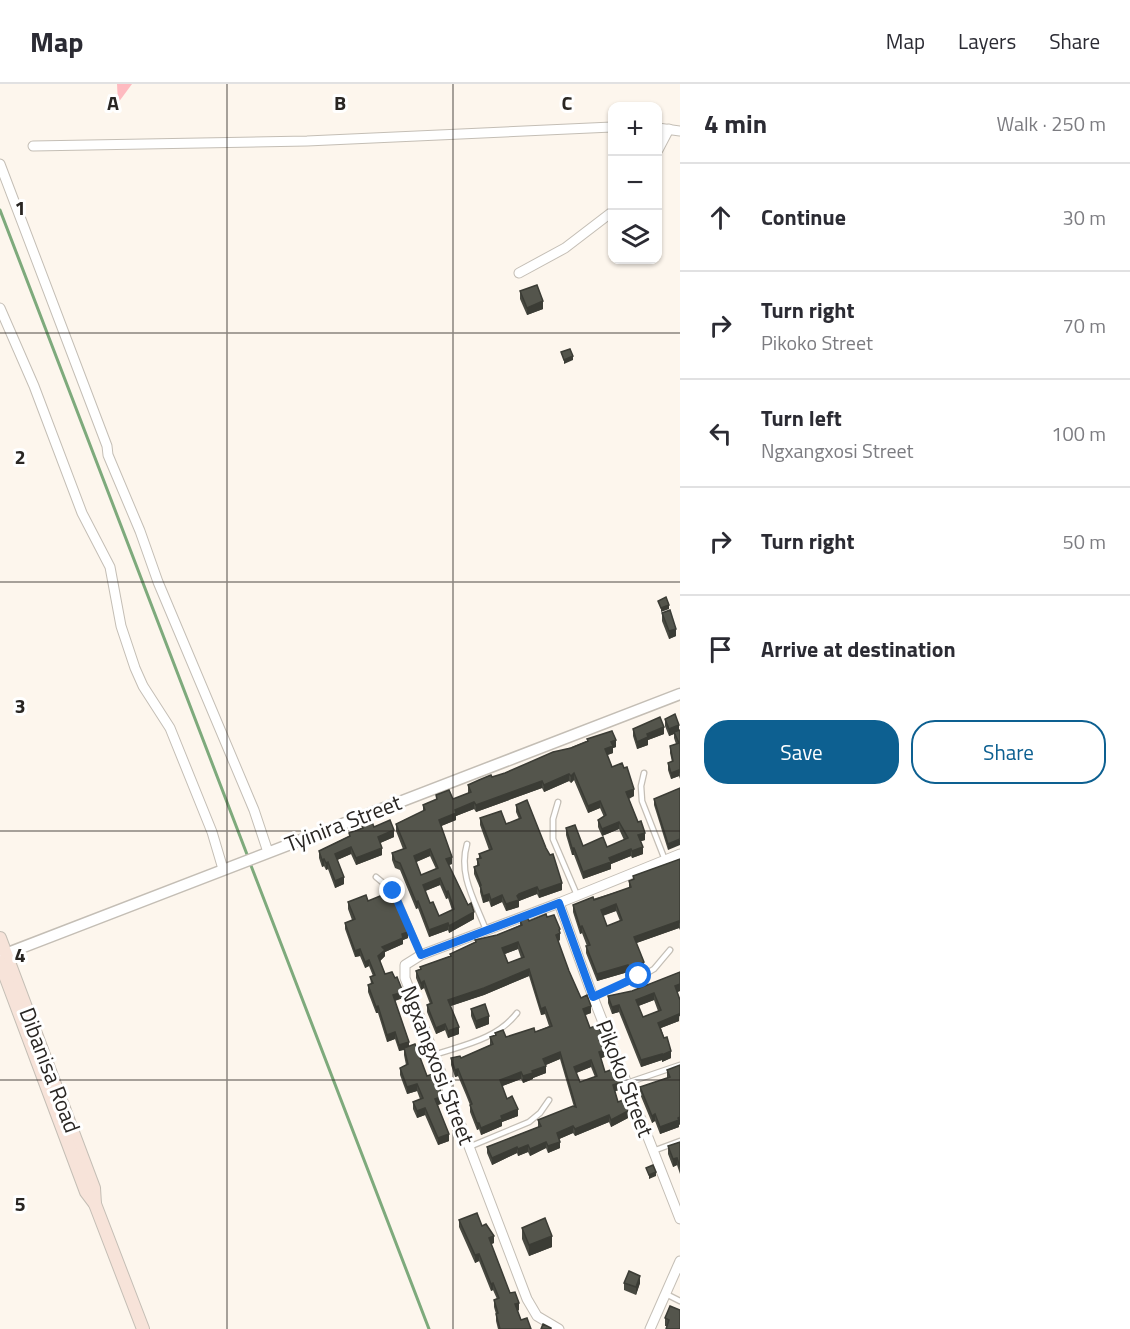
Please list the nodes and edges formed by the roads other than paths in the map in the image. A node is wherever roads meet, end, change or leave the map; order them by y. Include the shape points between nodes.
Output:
1 (608, 127) edge
2 (662, 128) edge
3 (669, 129) junction
4 (680, 130) edge
5 (662, 141) edge
6 (33, 146) dead end
7 (0, 164) edge
8 (608, 215) edge
9 (519, 273) dead end
10 (0, 308) edge
11 (680, 694) edge
12 (644, 773) dead end
13 (558, 802) dead end
14 (467, 844) dead end
15 (264, 854) junction
16 (680, 854) edge
17 (665, 860) junction
18 (223, 869) junction
19 (376, 877) dead end
20 (577, 895) junction
21 (559, 903) junction
22 (487, 931) junction
23 (0, 938) edge
24 (670, 950) dead end
25 (421, 955) junction
26 (2, 957) edge
27 (593, 997) junction
28 (517, 1012) dead end
29 (434, 1055) junction
30 (680, 1065) edge
31 (627, 1083) junction
32 (549, 1100) dead end
33 (680, 1141) edge
34 (469, 1147) junction
35 (653, 1151) junction
36 (680, 1219) edge
37 (680, 1261) edge
38 (665, 1294) junction
39 (680, 1301) edge
40 (143, 1329) edge
41 (559, 1329) edge
42 (650, 1329) edge

1 - 6 street via 307,141
2 - 3 street
3 - 4 street
3 - 5 street
7 - 15 street via 108,455 254,810
8 - 9 street via 565,248
10 - 18 street via 82,513 110,567 121,626 135,668 170,728
11 - 15 street, Tyinira Street
12 - 17 lane via 642,801
13 - 20 lane via 553,838
14 - 22 lane via 463,866
15 - 18 street, Tyinira Street
16 - 17 street, Ngxangxosi Street
17 - 20 street, Ngxangxosi Street
18 - 26 street, Tyinira Street
19 - 25 lane via 397,898
20 - 21 street, Ngxangxosi Street
21 - 22 street, Ngxangxosi Street
21 - 27 street, Pikoko Street
22 - 25 street, Ngxangxosi Street
23 - 26 main road, Dibanisa Road
24 - 27 lane via 654,969
25 - 29 street, Ngxangxosi Street via 405,965 405,978
26 - 40 main road, Dibanisa Road via 94,1188 95,1204
27 - 31 street, Pikoko Street
28 - 29 lane via 497,1033
29 - 34 street, Ngxangxosi Street
30 - 31 lane
31 - 35 street, Pikoko Street
32 - 34 lane via 529,1122
33 - 35 lane
34 - 41 street, Ngxangxosi Street via 532,1308
35 - 36 street, Pikoko Street
37 - 38 street
38 - 39 lane
38 - 42 street

